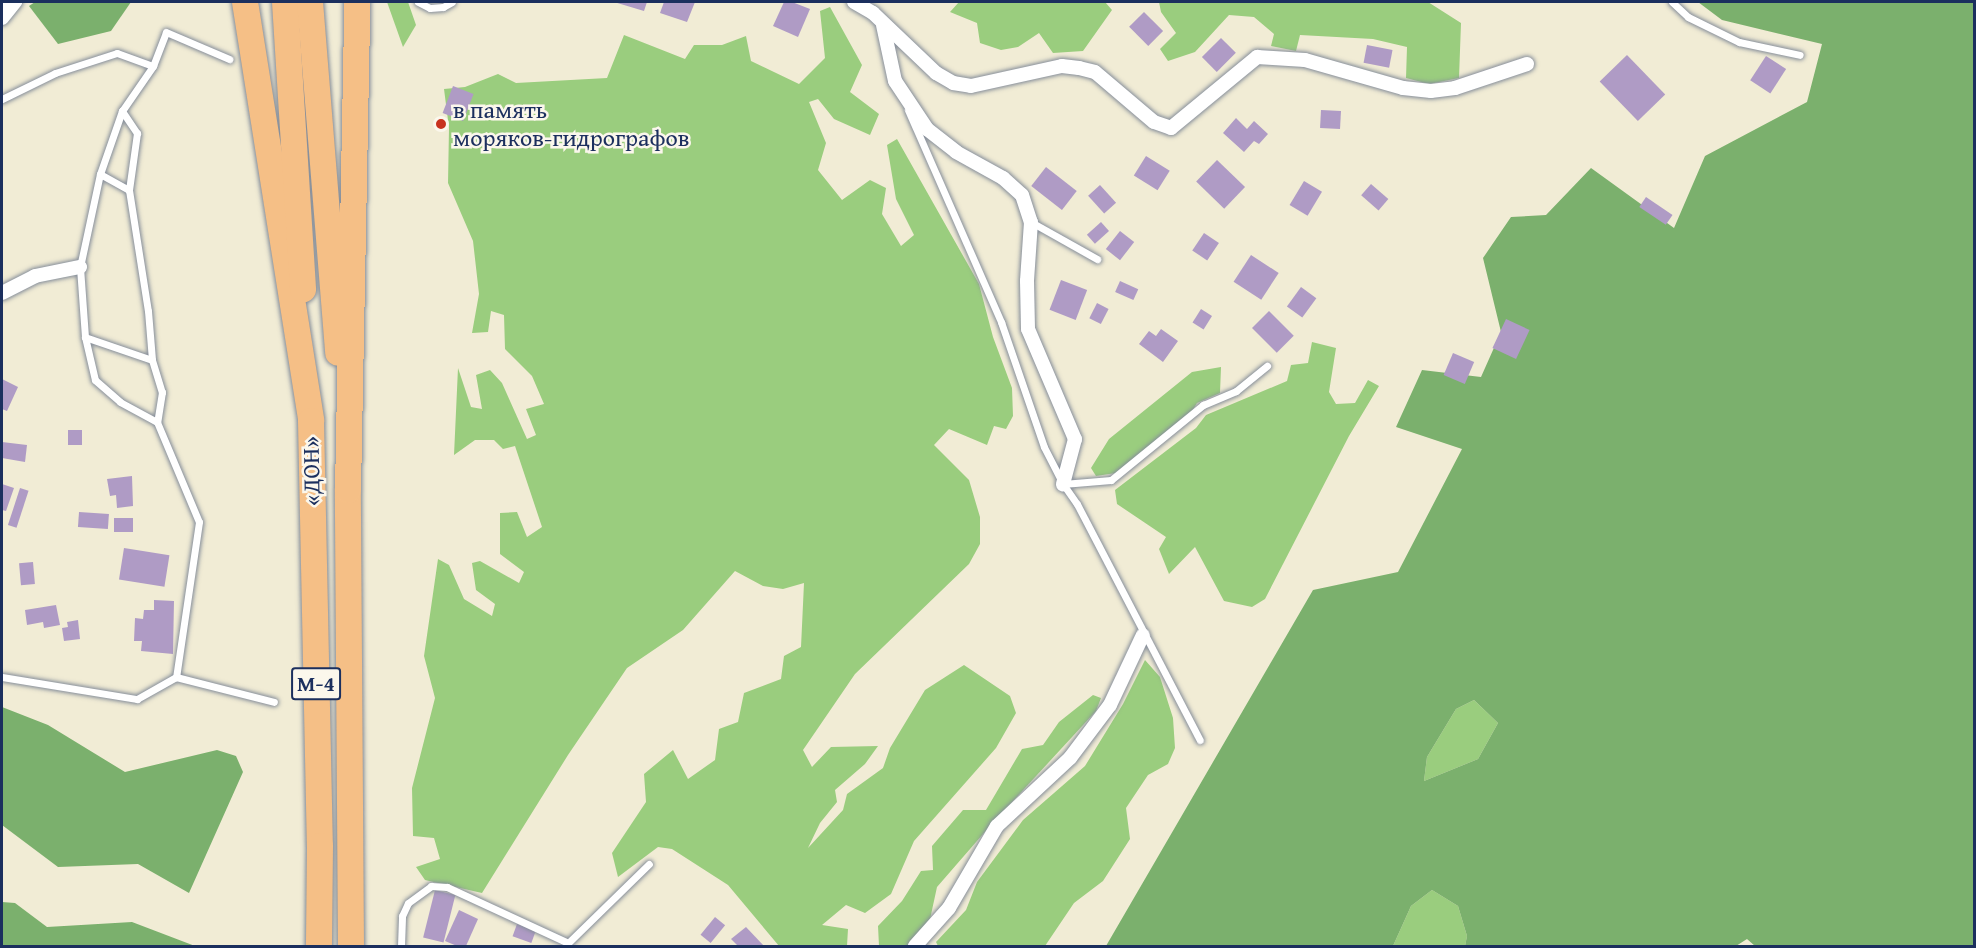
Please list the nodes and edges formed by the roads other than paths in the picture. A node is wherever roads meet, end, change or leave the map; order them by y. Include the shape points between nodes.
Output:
1 (245, 2) edge
2 (285, 2) edge
3 (310, 2) edge
4 (357, 2) edge
5 (418, 2) edge
6 (452, 2) edge
7 (854, 2) edge
8 (1672, 2) edge
9 (883, 25) junction
10 (1800, 55) dead end
11 (229, 59) dead end
12 (1527, 64) dead end
13 (153, 66) junction
14 (895, 81) junction
15 (2, 99) edge
16 (122, 111) junction
17 (100, 174) junction
18 (129, 190) junction
19 (1031, 222) junction
20 (1096, 259) dead end
21 (80, 267) junction
22 (2, 293) edge
23 (85, 337) junction
24 (152, 360) junction
25 (1267, 366) dead end
26 (311, 421) junction
27 (157, 422) junction
28 (1063, 484) junction
29 (348, 490) junction
30 (1143, 635) junction
31 (2, 677) edge
32 (176, 677) junction
33 (274, 702) dead end
34 (1200, 740) dead end
35 (650, 864) dead end
36 (569, 945) edge
37 (319, 946) edge
38 (351, 946) edge
39 (401, 946) edge
40 (915, 946) edge

1 - 26 highway, «ДОН» / М-4
2 - 26 highway
3 - 29 highway
4 - 29 highway, «ДОН» / М-4
5 - 6 lane via 430,8
7 - 9 street via 873,13
8 - 10 lane via 1688,17 1740,42
9 - 12 street via 936,73 953,83 971,86 1051,68 1079,68 1095,72 1154,122 1171,128 1257,57 1305,60 1403,88 1431,91 1455,88
9 - 14 street
11 - 13 lane via 166,32
13 - 15 lane via 117,53 55,73
13 - 16 lane
14 - 19 street via 927,129 956,152 1003,178 1022,195
14 - 28 lane via 1001,322 1044,447
16 - 17 lane
16 - 18 lane via 137,133
17 - 18 lane
17 - 21 lane
18 - 24 lane
19 - 20 lane
19 - 28 street via 1028,328 1075,439
21 - 22 street via 35,276
21 - 23 lane
23 - 24 lane
23 - 27 lane via 95,380 120,402
24 - 27 lane via 162,392
25 - 28 lane via 1236,391 1203,405 1111,480
26 - 37 highway, «ДОН» / М-4
27 - 32 lane via 199,522
28 - 30 lane via 1077,504
29 - 38 highway, «ДОН» / М-4
30 - 34 lane
30 - 40 street via 1110,705 1070,758 997,826 949,908
31 - 32 lane via 137,699
32 - 33 lane
35 - 36 lane
36 - 39 lane via 447,887 431,886 408,903 402,916

